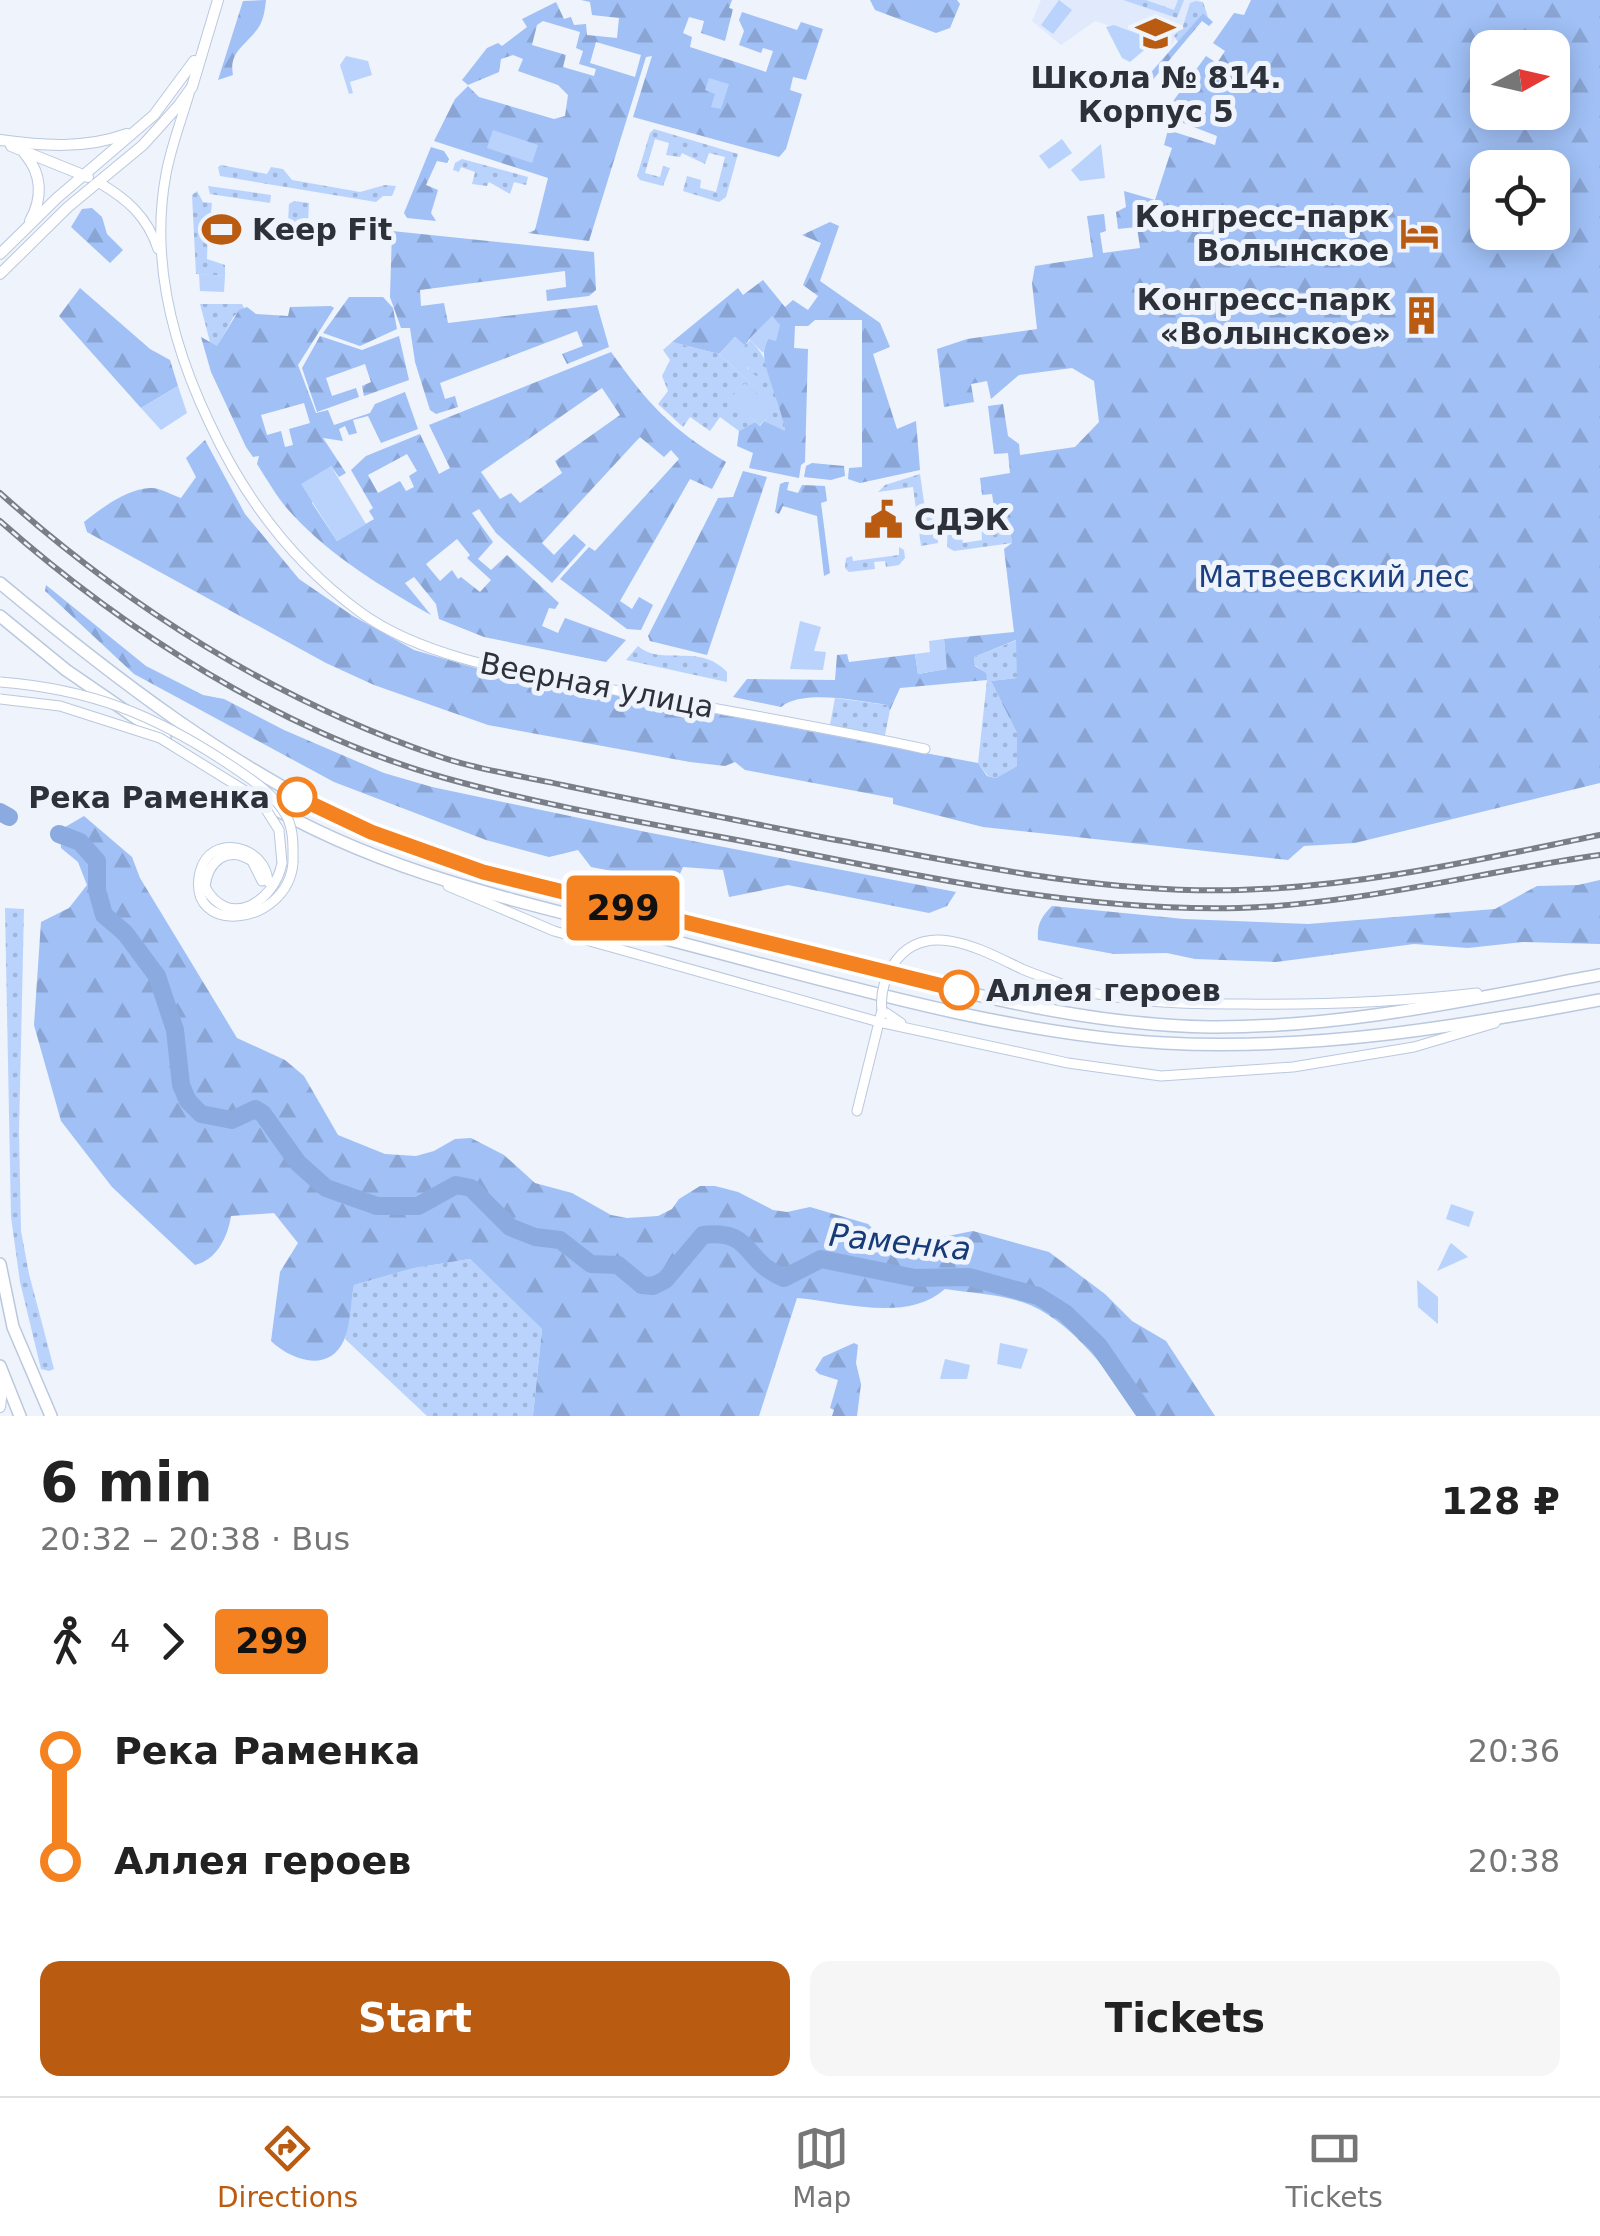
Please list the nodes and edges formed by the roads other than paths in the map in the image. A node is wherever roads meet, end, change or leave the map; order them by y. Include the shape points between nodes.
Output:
1 (218, 0) edge
2 (202, 47) junction
3 (192, 87) junction
4 (137, 130) junction
5 (0, 141) edge
6 (20, 150) junction
7 (84, 175) junction
8 (98, 182) junction
9 (24, 230) junction
10 (0, 254) edge
11 (160, 256) junction
12 (0, 274) edge
13 (0, 583) edge
14 (0, 616) edge
15 (0, 682) edge
16 (0, 700) edge
17 (925, 748) dead end
18 (288, 863) junction
19 (427, 877) junction
20 (265, 882) dead end
21 (1600, 975) edge
22 (1529, 988) junction
23 (1600, 1000) edge
24 (882, 1010) junction
25 (1534, 1012) junction
26 (879, 1022) junction
27 (908, 1026) junction
28 (858, 1111) dead end
29 (0, 1264) edge
30 (1, 1368) edge
31 (0, 1406) edge
32 (20, 1416) edge
33 (51, 1416) edge

1 - 2 street, Веерная улица
2 - 3 street, Веерная улица
2 - 4 street via 171,96
3 - 8 street via 165,122
3 - 11 street, Веерная улица via 166,171
4 - 5 street via 60,147
4 - 7 street
5 - 6 street
6 - 7 street
6 - 9 street via 34,167 40,192
7 - 8 street
7 - 9 street
8 - 11 street via 134,206
8 - 12 street
9 - 10 street
11 - 17 street, Веерная улица via 182,358 229,464 289,549 362,614 483,665
13 - 22 main road via 165,714 296,796 371,832 483,872 1095,1018 1284,1024
14 - 19 main road via 221,777 344,845
15 - 18 street, bridge via 62,690 164,724 268,793 291,830
16 - 18 street, bridge via 60,706 160,738 260,800 279,830
18 - 20 street via 286,890 251,914 214,912 199,890 203,864 229,847 258,856 268,872
19 - 25 main road via 922,1002 1096,1036 1268,1044
19 - 26 street via 554,931
21 - 22 main road
22 - 24 street, bridge via 1349,1005 1150,1002 1074,988 964,944 932,940 915,944 892,967
23 - 25 main road
24 - 26 street
24 - 27 street
25 - 27 street via 1414,1047 1293,1067 1161,1076 1068,1064
26 - 27 street
26 - 28 street
29 - 33 main road via 12,1327
30 - 31 street
30 - 32 main road

